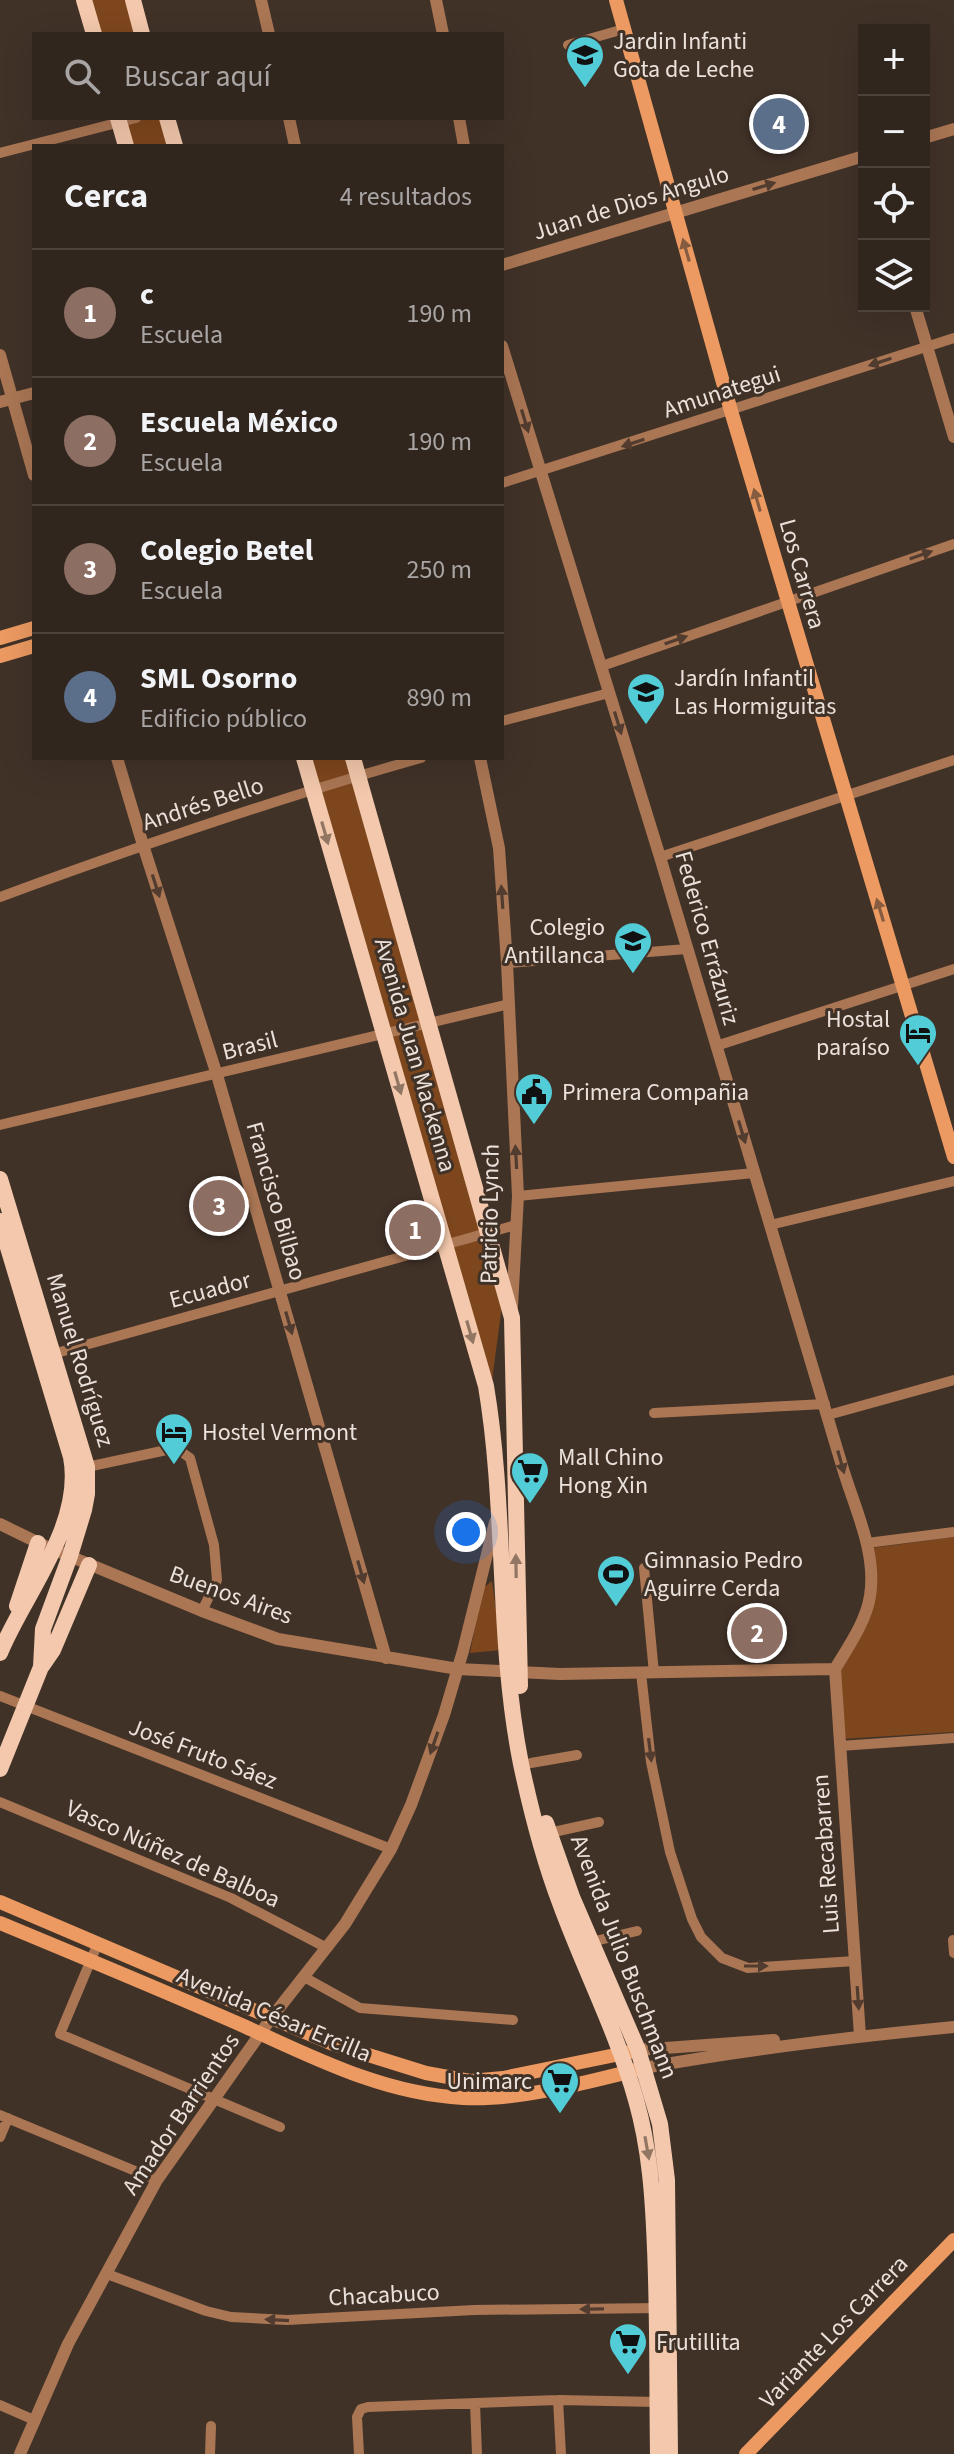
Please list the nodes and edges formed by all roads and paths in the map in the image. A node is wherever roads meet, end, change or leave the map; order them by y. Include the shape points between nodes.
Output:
1 (84, 0) edge
2 (133, 0) edge
3 (261, 0) edge
4 (436, 0) edge
5 (616, 0) edge
6 (624, 29) junction
7 (93, 32) edge
8 (141, 32) edge
9 (269, 32) edge
10 (443, 32) edge
11 (568, 45) dead end
12 (119, 120) edge
13 (168, 120) edge
14 (289, 120) edge
15 (459, 120) edge
16 (954, 129) edge
17 (930, 136) edge
18 (32, 144) edge
19 (32, 144) edge
20 (125, 144) edge
21 (174, 144) edge
22 (295, 144) edge
23 (464, 144) edge
24 (0, 153) edge
25 (858, 158) edge
26 (675, 213) junction
27 (504, 264) edge
28 (917, 312) edge
29 (954, 338) edge
30 (927, 347) junction
31 (504, 352) edge
32 (0, 355) edge
33 (32, 394) edge
34 (6, 401) edge
35 (731, 411) junction
36 (954, 437) edge
37 (32, 470) edge
38 (541, 472) junction
39 (504, 482) edge
40 (954, 544) edge
41 (787, 602) junction
42 (32, 629) edge
43 (0, 638) edge
44 (32, 647) edge
45 (0, 656) edge
46 (602, 666) junction
47 (609, 693) junction
48 (504, 720) edge
49 (118, 760) edge
50 (305, 760) edge
51 (354, 760) edge
52 (414, 760) edge
53 (480, 760) edge
54 (954, 760) edge
55 (359, 776) junction
56 (313, 790) junction
57 (845, 796) junction
58 (143, 845) junction
59 (660, 857) junction
60 (0, 897) edge
61 (687, 949) junction
62 (507, 963) junction
63 (954, 969) edge
64 (903, 984) junction
65 (509, 1004) junction
66 (428, 1023) junction
67 (384, 1034) junction
68 (716, 1046) junction
69 (217, 1075) junction
70 (0, 1125) edge
71 (954, 1157) edge
72 (754, 1173) junction
73 (0, 1179) edge
74 (954, 1181) edge
75 (518, 1196) junction
76 (0, 1221) edge
77 (516, 1225) junction
78 (770, 1225) junction
79 (488, 1234) junction
80 (445, 1246) junction
81 (280, 1292) junction
82 (512, 1318) junction
83 (53, 1354) junction
84 (954, 1380) edge
85 (826, 1409) junction
86 (654, 1413) dead end
87 (87, 1467) junction
88 (498, 1507) junction
89 (0, 1524) edge
90 (954, 1532) edge
91 (867, 1543) junction
92 (46, 1546) junction
93 (70, 1556) junction
94 (89, 1565) junction
95 (644, 1568) dead end
96 (202, 1611) junction
97 (0, 1653) edge
98 (386, 1658) junction
99 (41, 1667) junction
100 (458, 1669) junction
101 (835, 1669) junction
102 (648, 1673) junction
103 (511, 1674) junction
104 (0, 1696) edge
105 (26, 1705) junction
106 (954, 1738) edge
107 (5, 1741) edge
108 (840, 1746) junction
109 (577, 1755) dead end
110 (531, 1763) junction
111 (0, 1769) edge
112 (0, 1802) edge
113 (599, 1822) dead end
114 (549, 1833) junction
115 (391, 1849) junction
116 (0, 1902) edge
117 (0, 1923) edge
118 (637, 1931) dead end
119 (953, 1940) edge
120 (591, 1942) junction
121 (98, 1943) junction
122 (327, 1948) junction
123 (954, 1953) edge
124 (91, 1961) junction
125 (855, 1961) junction
126 (304, 1977) junction
127 (272, 2017) junction
128 (513, 2020) dead end
129 (954, 2027) edge
130 (261, 2035) junction
131 (860, 2036) junction
132 (825, 2040) junction
133 (630, 2052) junction
134 (373, 2058) junction
135 (547, 2069) junction
136 (636, 2070) junction
137 (368, 2079) junction
138 (470, 2081) junction
139 (542, 2090) junction
140 (214, 2097) junction
141 (460, 2098) junction
142 (4, 2116) edge
143 (280, 2127) dead end
144 (0, 2137) edge
145 (157, 2180) junction
146 (954, 2240) edge
147 (107, 2274) junction
148 (664, 2308) junction
149 (558, 2400) junction
150 (658, 2402) junction
151 (475, 2403) junction
152 (0, 2405) edge
153 (34, 2420) junction
154 (211, 2426) dead end
155 (20, 2454) edge
156 (210, 2454) edge
157 (359, 2454) edge
158 (477, 2454) edge
159 (561, 2454) edge
160 (658, 2454) edge
161 (670, 2454) edge
162 (746, 2454) edge

1 - 7 main road
2 - 8 main road
3 - 9 street
4 - 10 street
5 - 6 main road, Los Carrera
6 - 11 street
6 - 26 main road, Los Carrera
12 - 19 street
12 - 20 main road
13 - 21 main road
14 - 22 street
15 - 23 street
16 - 17 street
18 - 24 street
26 -> 25 street, Juan de Dios Angulo
26 - 27 street, Juan de Dios Angulo
35 -> 26 main road, Los Carrera
28 - 30 street
29 - 30 street, Amunategui
30 -> 35 street, Amunategui
30 - 36 street
31 -> 38 street, Federico Errázuriz
32 - 34 street
33 - 34 street
34 - 37 street
35 -> 38 street, Amunategui
41 -> 35 main road, Los Carrera
38 - 39 street, Amunategui
38 - 46 street, Federico Errázuriz
41 -> 40 street
46 -> 41 street
41 - 57 main road, Los Carrera
42 - 43 main road
44 - 45 main road
46 - 47 street, Federico Errázuriz
47 - 48 street
47 -> 59 street, Federico Errázuriz
49 - 58 street, Francisco Bilbao
50 - 56 main road, Avenida Juan Mackenna
51 - 55 main road, Avenida Juan Mackenna
52 - 55 street, Andrés Bello
62 -> 53 street, Patricio Lynch via 499,848
54 - 57 street
55 - 56 street, Andrés Bello
55 - 66 main road, Avenida Juan Mackenna
56 - 58 street, Andrés Bello
56 -> 67 main road, Avenida Juan Mackenna
57 - 59 street
64 -> 57 main road, Los Carrera
58 - 60 street, Andrés Bello
58 -> 69 street, Francisco Bilbao
59 - 61 street, Federico Errázuriz
61 - 62 street
61 - 68 street, Federico Errázuriz
62 - 65 street, Patricio Lynch
63 - 64 street
64 - 68 street
64 - 71 main road, Los Carrera
65 - 66 street, Brasil
75 -> 65 street, Patricio Lynch
66 - 67 street, Brasil
66 - 79 main road, Avenida Juan Mackenna
67 - 69 street, Brasil
67 -> 80 main road, Avenida Juan Mackenna
68 -> 72 street, Federico Errázuriz
69 - 70 street, Brasil
69 - 81 street, Francisco Bilbao
72 - 75 street
72 - 78 street, Federico Errázuriz
73 - 83 main road, Manuel Rodríguez
74 - 78 street
75 - 77 street, Patricio Lynch
76 - 92 main road, Manuel Rodríguez via 73,1466 73,1495
77 - 79 street, Ecuador
77 - 82 street, Patricio Lynch
78 - 85 street, Federico Errázuriz
79 - 80 street, Ecuador
79 - 82 main road, Avenida Juan Mackenna
80 - 81 street, Ecuador
80 -> 88 main road, Avenida Juan Mackenna via 486,1386
81 - 83 street, Ecuador
81 -> 98 street, Francisco Bilbao
103 -> 82 main road, Patricio Lynch
83 - 87 main road, Manuel Rodríguez
84 - 85 street
85 - 86 street
85 -> 91 street, Federico Errázuriz
87 - 93 main road, Manuel Rodríguez via 87,1494
87 - 96 street via 176,1448 190,1458 214,1545 217,1580
88 - 100 street, Avenida Juan Mackenna
88 - 103 main road, Avenida Juan Mackenna
89 - 92 street, Buenos Aires
90 - 91 street
91 - 101 street, Federico Errázuriz via 870,1597
92 - 93 street, Buenos Aires
92 - 97 main road, Manuel Rodríguez
93 - 94 street, Buenos Aires
93 - 99 main road, Manuel Rodríguez via 43,1629
94 - 96 street, Buenos Aires
94 - 99 main road
95 - 102 street
96 - 98 street, Buenos Aires via 278,1639
98 - 100 street, Buenos Aires
99 - 105 main road
100 - 103 street, Buenos Aires via 474,1676
100 -> 115 street, Amador Barrientos via 420,1783
101 - 102 street, Buenos Aires
101 - 108 street, Luis Recabarren
102 - 103 street, Buenos Aires
102 -> 125 street via 651,1762 670,1852 701,1937 722,1958 748,1968
103 - 110 main road, Avenida Julio Buschmann
103 - 133 main road, Avenida Julio Buschmann via 520,1759 547,1866 559,1903
104 - 105 street, José Fruto Sáez
105 - 107 main road
105 - 115 street, José Fruto Sáez
106 - 108 street
107 - 111 main road
108 - 125 street, Luis Recabarren
109 - 110 street
110 - 114 main road, Avenida Julio Buschmann
112 - 122 street, Vasco Núñez de Balboa via 231,1898
113 - 114 street
114 - 120 main road, Avenida Julio Buschmann
115 - 122 street, Amador Barrientos
116 - 121 main road, Avenida César Ercilla
117 - 124 main road, Avenida César Ercilla
118 - 120 street
119 - 123 street
120 - 133 main road, Avenida Julio Buschmann
121 - 124 street
121 - 127 main road, Avenida César Ercilla
122 - 126 street, Amador Barrientos
124 - 130 main road, Avenida César Ercilla
124 - 140 street via 60,2034
125 -> 131 street, Luis Recabarren
126 - 127 street, Amador Barrientos
126 - 128 street via 360,2008
127 - 130 street, Amador Barrientos
127 - 134 main road, Avenida César Ercilla
129 - 131 street, Avenida César Ercilla
130 - 137 main road, Avenida César Ercilla
130 - 140 street, Amador Barrientos
131 - 132 street, Avenida César Ercilla
132 - 133 street, Avenida César Ercilla
132 - 136 street, Avenida César Ercilla
133 - 135 main road, Avenida César Ercilla
133 - 136 main road, Avenida Julio Buschmann
134 - 137 main road via 378,2068
134 - 138 main road, Avenida César Ercilla
135 - 138 main road, Avenida César Ercilla
135 - 139 main road
136 - 139 main road, Avenida César Ercilla
136 - 148 main road, Avenida Julio Buschmann via 660,2124 666,2162
137 - 141 main road, Avenida César Ercilla
138 - 141 main road
139 - 141 main road, Avenida César Ercilla
140 - 143 street
140 - 145 street, Amador Barrientos
142 - 144 street
142 - 145 street
145 - 147 street, Amador Barrientos
146 - 162 main road, Variante Los Carrera
148 -> 147 street, Chacabuco via 474,2310 287,2320 231,2317
147 - 153 street, Amador Barrientos
148 - 150 main road, Avenida Julio Buschmann
148 - 161 main road, Avenida Julio Buschmann
149 - 150 street
149 - 151 street
149 - 159 street
150 - 160 main road, Avenida Julio Buschmann
151 - 157 street via 361,2409
151 - 158 street
152 - 153 street
153 - 155 street, Amador Barrientos
154 - 156 street

